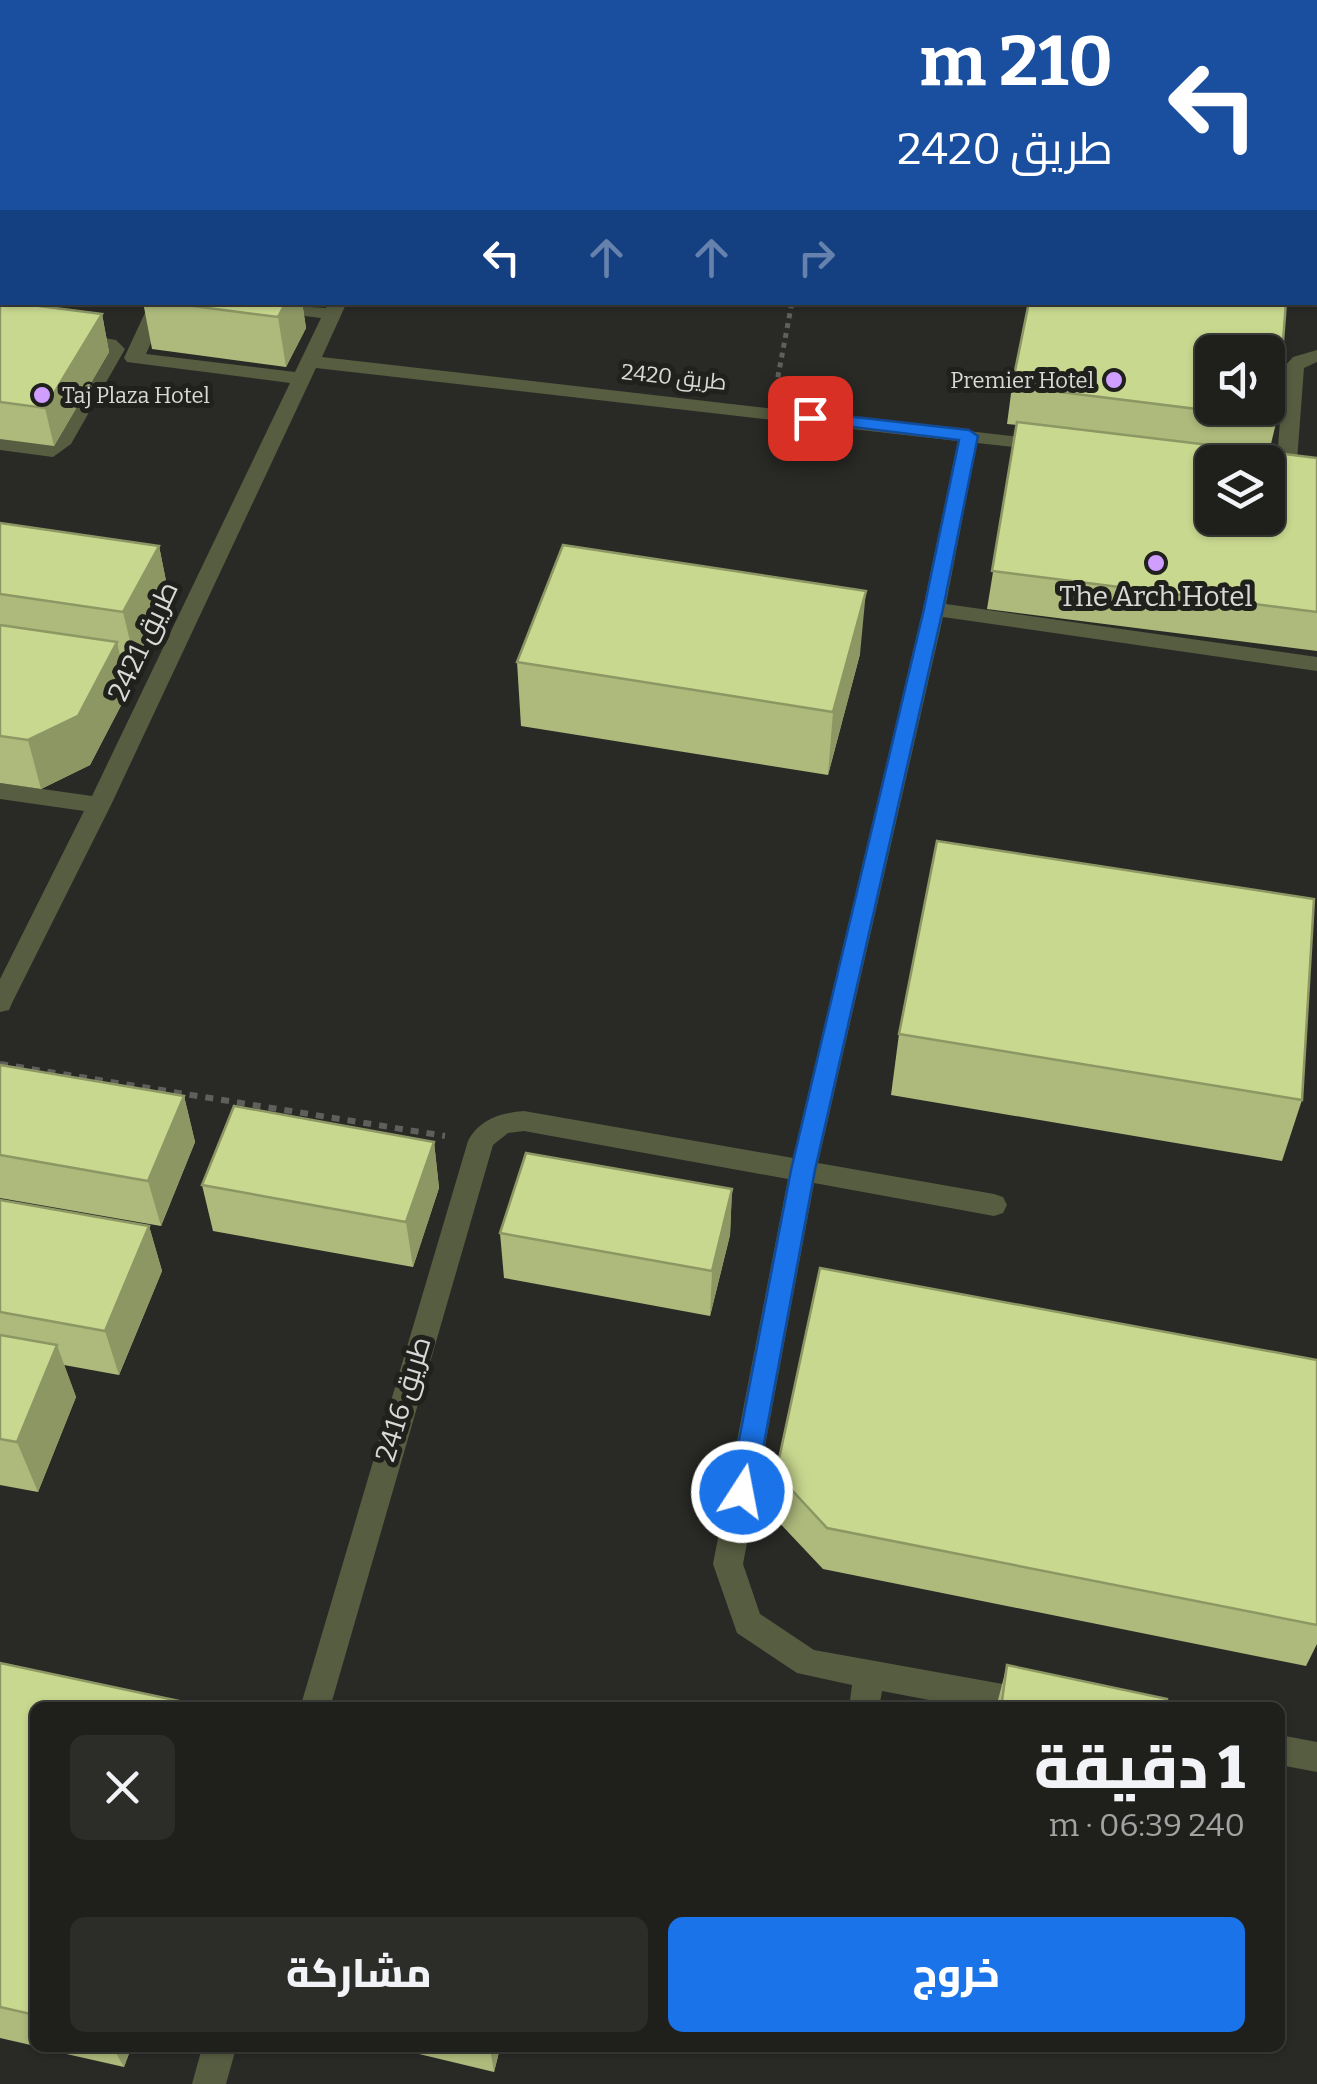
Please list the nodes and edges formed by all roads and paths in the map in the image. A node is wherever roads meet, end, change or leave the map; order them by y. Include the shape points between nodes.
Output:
1 (159, 305) edge
2 (288, 305) edge
3 (791, 305) edge
4 (335, 308) edge
5 (51, 336) edge
6 (1317, 356) edge
7 (304, 369) junction
8 (770, 413) junction
9 (969, 436) junction
10 (0, 444) edge
11 (1065, 447) edge
12 (1285, 474) edge
13 (934, 609) junction
14 (1317, 664) edge
15 (0, 791) edge
16 (99, 805) junction
17 (0, 1003) edge
18 (0, 1064) edge
19 (481, 1141) junction
20 (803, 1170) junction
21 (994, 1205) dead end
22 (869, 1674) junction
23 (316, 1702) edge
24 (865, 1702) edge
25 (1020, 1702) edge
26 (1285, 1751) edge
27 (1317, 1756) edge
28 (218, 2052) edge
29 (209, 2084) edge

1 - 7 street, طريق 2420 via 134,358
2 - 4 street
3 - 8 path
4 - 7 street, طريق 2421
5 - 10 street via 115,349 58,448
6 - 12 street via 1294,367
7 - 8 street, طريق 2420
7 - 16 street, طريق 2421
8 - 9 street, طريق 2420
9 - 11 street, طريق 2420 via 1029,435
9 - 13 street
13 - 14 street
13 - 20 street
15 - 16 street
16 - 17 street, طريق 2421
18 - 19 path
19 - 20 street via 498,1125 524,1121
19 - 23 street, طريق 2416
20 - 21 street
20 - 22 street via 728,1564 748,1623 808,1662
22 - 24 street
22 - 25 street
26 - 27 street
28 - 29 street

